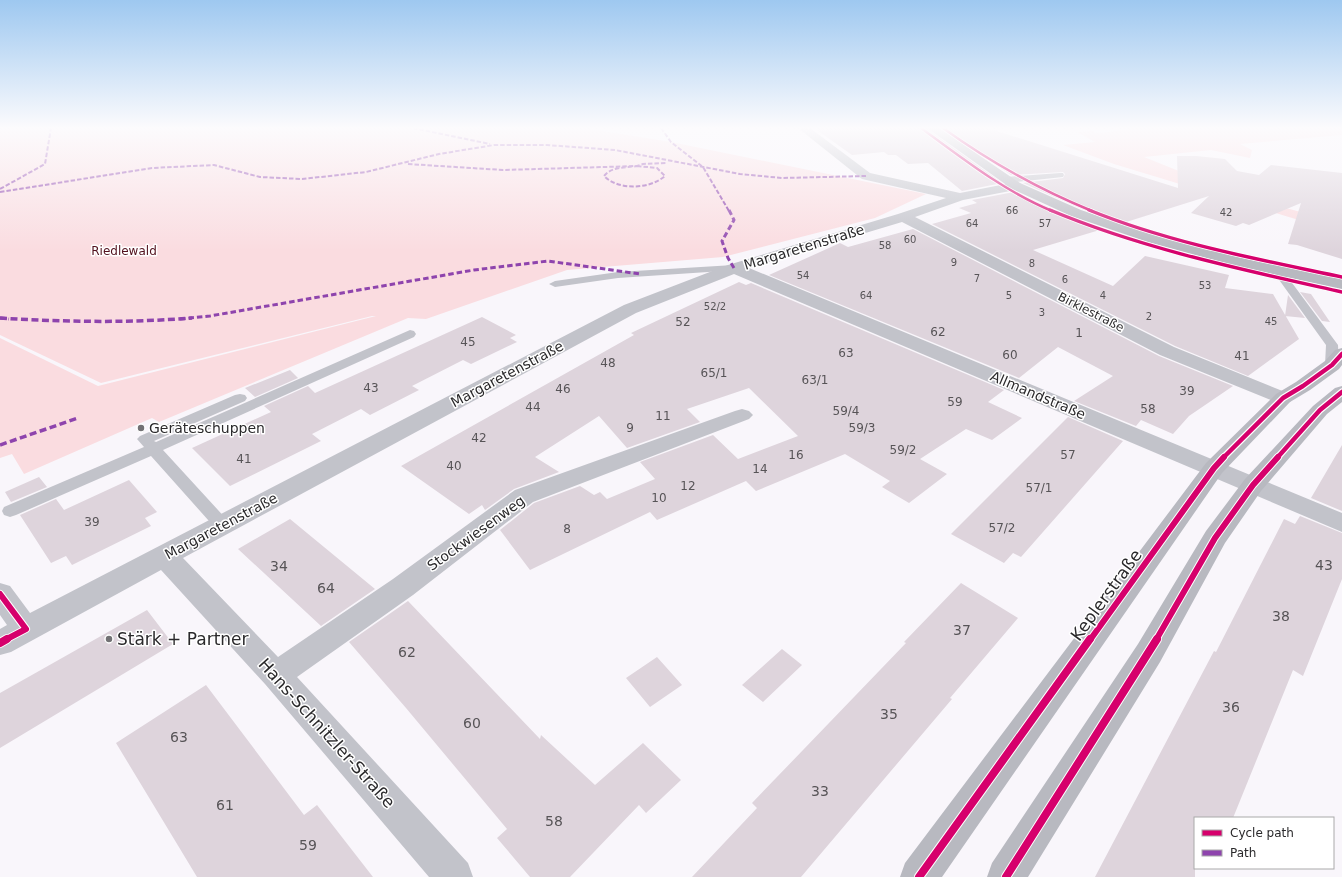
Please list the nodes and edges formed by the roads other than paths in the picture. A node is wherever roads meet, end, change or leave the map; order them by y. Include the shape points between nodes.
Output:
1 (857, 169) edge
2 (991, 169) edge
3 (1060, 175) dead end
4 (1011, 183) junction
5 (960, 197) junction
6 (903, 217) junction
7 (734, 268) junction
8 (1277, 270) junction
9 (555, 284) dead end
10 (1342, 284) edge
11 (410, 334) dead end
12 (1337, 360) edge
13 (1342, 392) edge
14 (240, 398) dead end
15 (1283, 398) junction
16 (742, 415) dead end
17 (153, 449) junction
18 (1214, 468) junction
19 (1253, 485) junction
20 (10, 511) dead end
21 (1342, 523) edge
22 (222, 526) junction
23 (165, 557) junction
24 (0, 594) edge
25 (26, 629) junction
26 (0, 643) edge
27 (276, 674) junction
28 (454, 877) edge
29 (919, 877) edge
30 (1006, 877) edge

1 - 5 street via 866,176
2 - 4 street
3 - 4 lane
4 - 5 street, Margaretenstraße
4 - 8 street via 1076,213 1145,237
5 - 6 street, Margaretenstraße
6 - 7 street, Margaretenstraße
6 - 15 street, Birklestraße via 1167,351
7 - 9 lane via 618,275
7 - 18 street, Allmandstraße
7 - 22 street, Margaretenstraße via 630,309
8 - 10 street
8 - 12 lane via 1332,345
11 - 17 lane
12 - 15 street, Keplerstraße
13 - 19 street via 1320,410
14 - 17 lane via 145,439
15 - 18 street, Keplerstraße
16 - 27 street, Stockwiesenweg via 524,496 403,587
17 - 20 lane
17 - 22 lane
18 - 19 street, Allmandstraße
18 - 29 street, Keplerstraße
19 - 21 street, Allmandstraße
19 - 30 street via 1215,538 1149,653
22 - 23 street, Margaretenstraße
23 - 25 street, Margaretenstraße
23 - 27 street, Hans-Schnitzler-Straße
24 - 25 street
25 - 26 street, Margaretenstraße
27 - 28 street, Hans-Schnitzler-Straße

